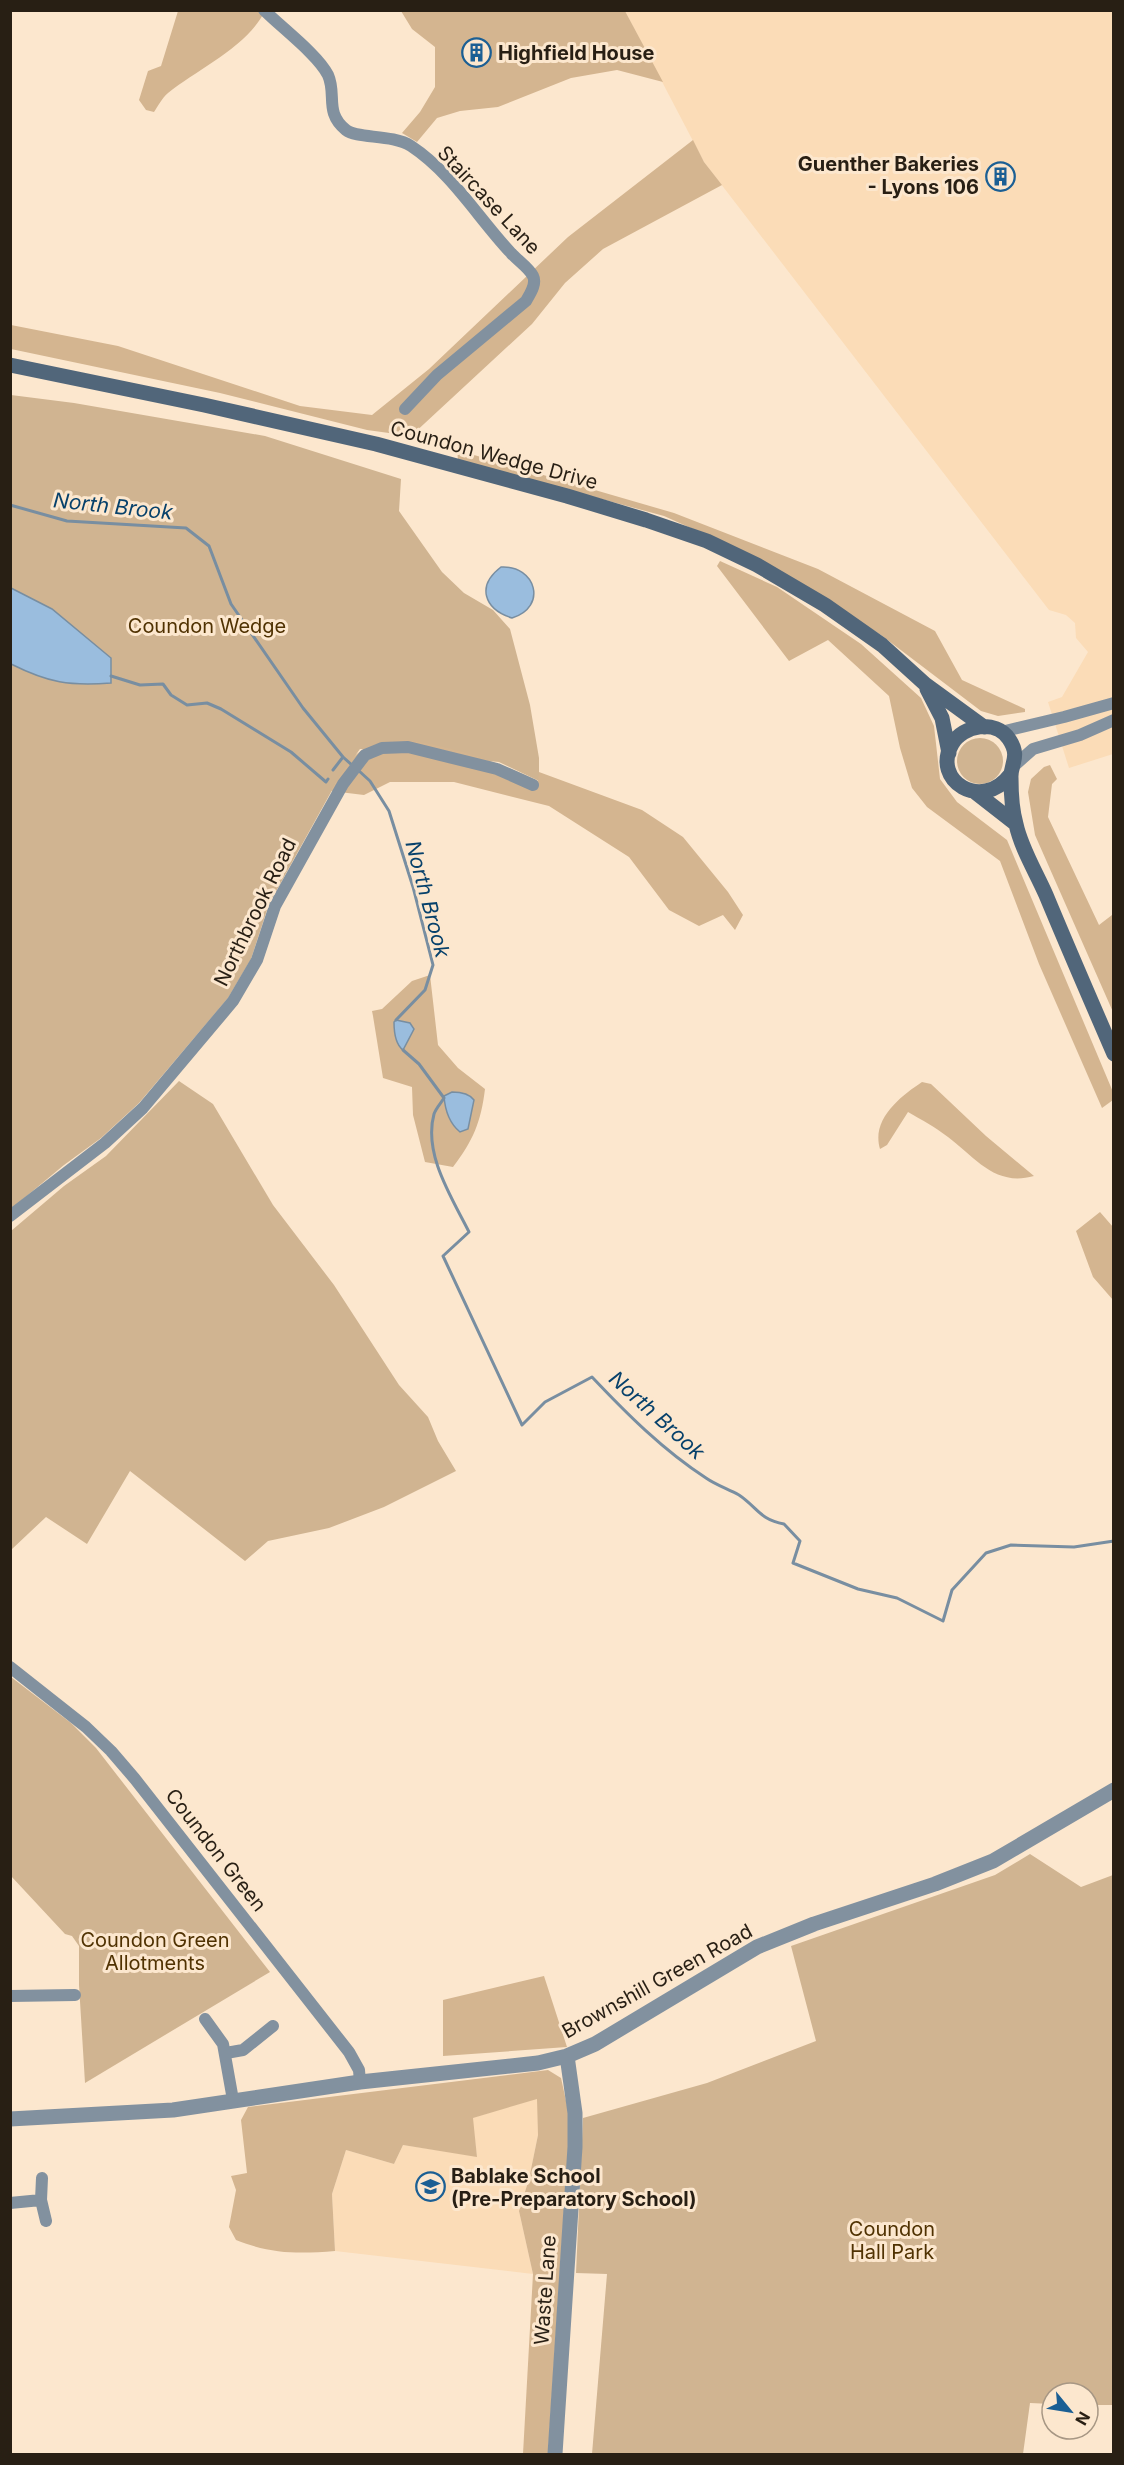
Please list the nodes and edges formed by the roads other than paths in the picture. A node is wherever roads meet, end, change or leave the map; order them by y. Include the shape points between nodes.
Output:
1 (264, 10) edge
2 (10, 365) edge
3 (405, 409) dead end
4 (925, 684) junction
5 (1113, 703) edge
6 (1113, 720) edge
7 (984, 727) junction
8 (1001, 732) junction
9 (949, 753) junction
10 (1013, 770) junction
11 (533, 785) dead end
12 (975, 792) junction
13 (1016, 824) junction
14 (1113, 1054) edge
15 (10, 1216) edge
16 (10, 1667) edge
17 (1113, 1790) edge
18 (75, 1995) dead end
19 (10, 1996) edge
20 (205, 2019) dead end
21 (273, 2026) dead end
22 (226, 2053) junction
23 (567, 2056) junction
24 (360, 2082) junction
25 (233, 2100) junction
26 (10, 2119) edge
27 (42, 2178) dead end
28 (41, 2200) junction
29 (10, 2203) edge
30 (46, 2221) dead end
31 (555, 2454) edge

1 - 3 street, Staircase Lane via 321,64 329,78 331,109 348,132 395,138 411,146 447,177 533,276 534,284 526,301 437,375
2 - 4 main road, Coundon Wedge Drive via 376,444 646,520 757,565 816,599 882,645
4 - 7 main road, Coundon Wedge Drive
4 - 9 main road, Coundon Wedge Drive via 942,718
5 - 8 street
6 - 10 street via 1033,749
7 - 8 main road, Coundon Wedge Drive
7 - 9 main road via 976,726 959,735
8 - 10 main road, Coundon Wedge Drive via 1013,746
9 - 12 main road, Coundon Wedge Drive via 947,762 952,778
10 - 12 main road via 998,789
10 - 13 main road, Coundon Wedge Drive
11 - 15 street, Northbrook Road via 497,769 408,747 382,748 365,755 343,784 275,906 256,960 233,1001 143,1108 105,1143
12 - 13 main road, Coundon Wedge Drive
13 - 14 main road, Coundon Wedge Drive
16 - 24 street, Coundon Green via 82,1724 135,1779 349,2052 359,2070
17 - 23 street, Brownshill Green Road via 993,1861 757,1947 595,2044
18 - 19 street
20 - 22 street
21 - 22 street via 243,2049
22 - 25 street
23 - 24 street, Brownshill Green Road via 538,2063
23 - 31 street, Waste Lane via 575,2147
24 - 25 street, Brownshill Green Road
25 - 26 street, Brownshill Green Road via 173,2110
27 - 28 street
28 - 29 street
28 - 30 street

